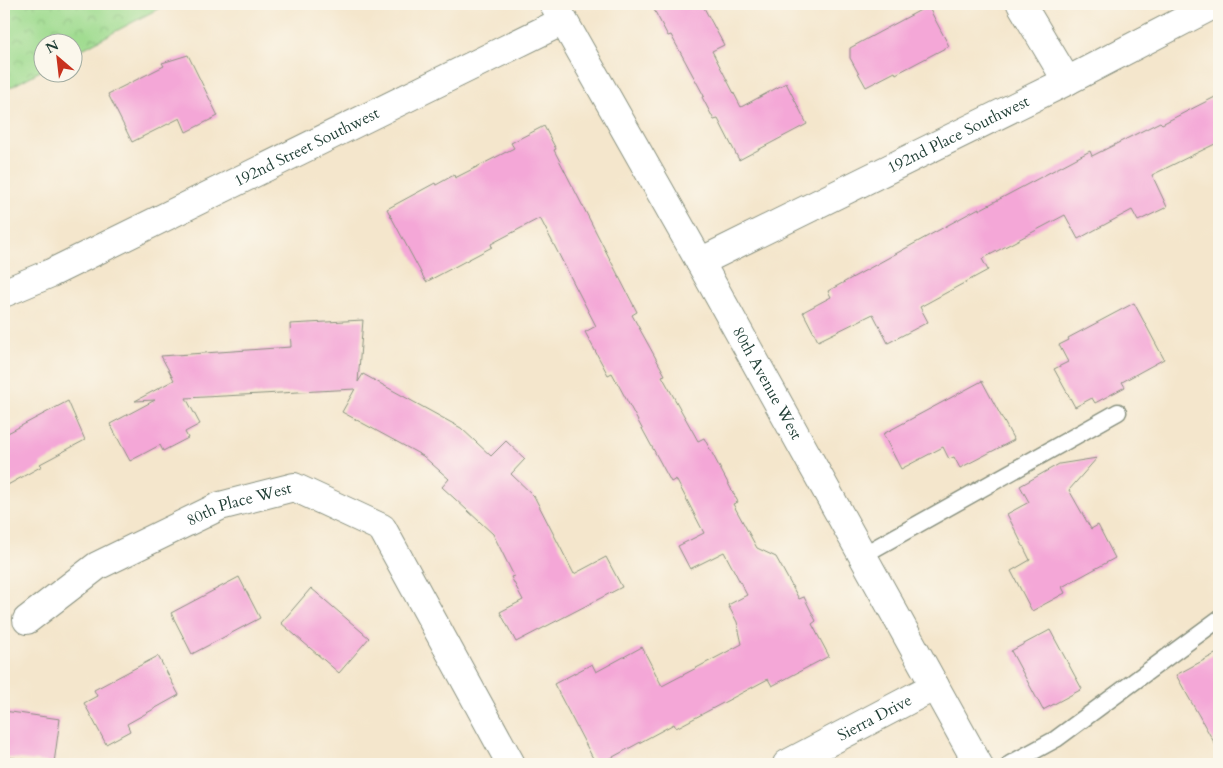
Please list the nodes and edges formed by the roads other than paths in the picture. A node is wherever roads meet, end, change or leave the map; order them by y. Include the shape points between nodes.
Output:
1 (1021, 4) edge
2 (1215, 4) edge
3 (559, 12) edge
4 (1067, 81) junction
5 (700, 262) junction
6 (4, 291) edge
7 (1118, 412) dead end
8 (863, 555) junction
9 (1219, 619) edge
10 (27, 620) dead end
11 (935, 686) junction
12 (511, 764) edge
13 (787, 764) edge
14 (978, 764) edge
15 (1010, 764) edge

1 - 4 street
2 - 4 street, 192nd Place Southwest
3 - 5 street, 80th Avenue West
3 - 6 street, 192nd Street Southwest via 51,273
4 - 5 street, 192nd Place Southwest
5 - 8 street, 80th Avenue West
7 - 8 lane
8 - 11 street, 80th Avenue West
9 - 15 lane via 1056,739
10 - 12 street, 80th Place West via 97,566 220,506 294,487 382,528
11 - 13 street, Sierra Drive
11 - 14 street, 80th Avenue West

